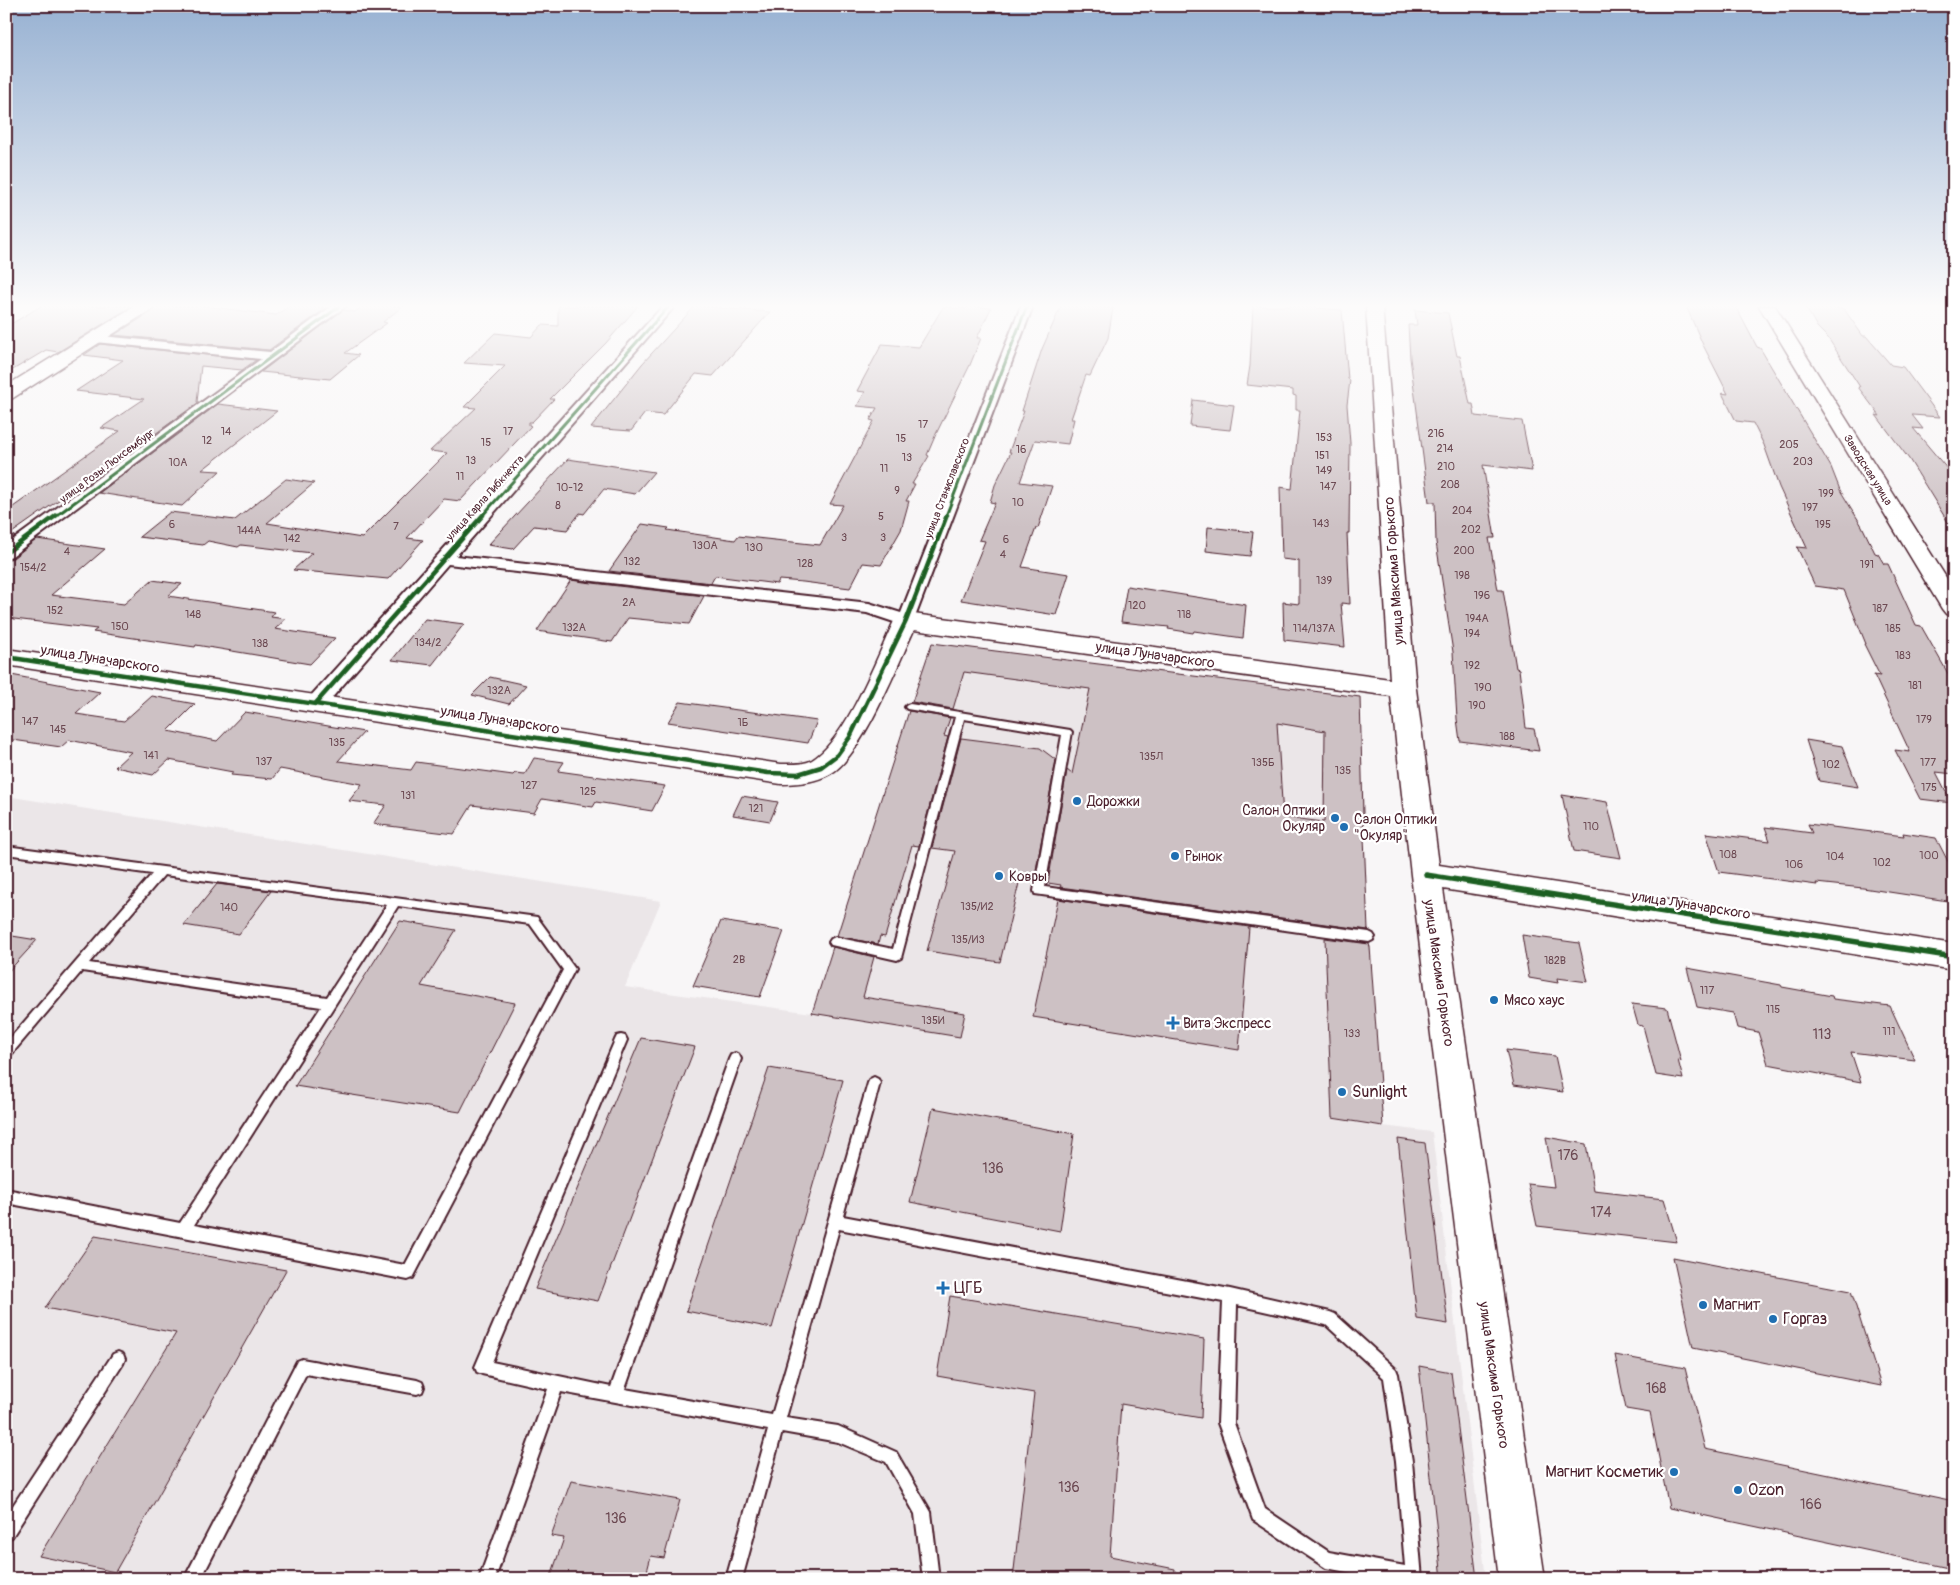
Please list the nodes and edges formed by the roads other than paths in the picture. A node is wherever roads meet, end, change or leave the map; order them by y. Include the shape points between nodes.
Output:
1 (28, 380) edge
2 (240, 380) edge
3 (603, 380) edge
4 (999, 380) edge
5 (1380, 380) edge
6 (1813, 380) edge
7 (6, 394) edge
8 (6, 553) edge
9 (444, 559) junction
10 (1954, 609) edge
11 (906, 621) junction
12 (6, 657) edge
13 (1403, 689) junction
14 (316, 703) junction
15 (910, 707) dead end
16 (960, 715) junction
17 (6, 850) edge
18 (160, 872) junction
19 (1426, 875) junction
20 (395, 902) junction
21 (1369, 937) dead end
22 (835, 942) dead end
23 (1954, 957) edge
24 (80, 966) junction
25 (330, 1003) junction
26 (621, 1040) dead end
27 (6, 1052) edge
28 (735, 1059) dead end
29 (874, 1083) dead end
30 (6, 1196) edge
31 (834, 1221) junction
32 (183, 1230) junction
33 (1230, 1296) junction
34 (118, 1359) dead end
35 (557, 1384) junction
36 (417, 1387) dead end
37 (615, 1395) junction
38 (777, 1424) junction
39 (6, 1531) edge
40 (1413, 1578) edge
41 (192, 1579) edge
42 (487, 1579) edge
43 (734, 1579) edge
44 (931, 1579) edge
45 (1522, 1579) edge

1 - 7 main road
2 - 8 street, улица Розы Люксембург
3 - 9 street, улица Карла Либкнехта
4 - 11 street, улица Станиславского
5 - 13 main road, улица Максима Горького
6 - 10 main road, Заводская улица
9 - 11 street, улица Луначарского via 870,608
9 - 14 street, улица Карла Либкнехта
11 - 13 main road, улица Луначарского
11 - 14 main road, улица Луначарского via 837,755 821,767 798,774 768,773
12 - 14 main road, улица Луначарского
13 - 19 main road, улица Максима Горького
15 - 16 lane
16 - 21 lane via 1067,732 1039,891
16 - 22 lane via 897,955
17 - 18 lane
18 - 20 lane
18 - 24 lane
19 - 23 main road, улица Луначарского
19 - 45 main road, улица Максима Горького
20 - 25 lane
20 - 32 lane via 533,920 569,969 408,1273
24 - 25 lane
24 - 27 lane
25 - 32 lane
26 - 35 lane via 482,1367
28 - 37 lane
29 - 31 lane
30 - 32 lane
31 - 33 lane
31 - 38 lane
33 - 40 lane via 1330,1319 1391,1374 1404,1461
33 - 40 lane via 1226,1422 1258,1514 1326,1560
34 - 39 lane
35 - 37 lane
35 - 42 lane
36 - 41 lane via 302,1366
37 - 38 lane
38 - 43 lane
38 - 44 lane via 838,1434 891,1457 923,1512

